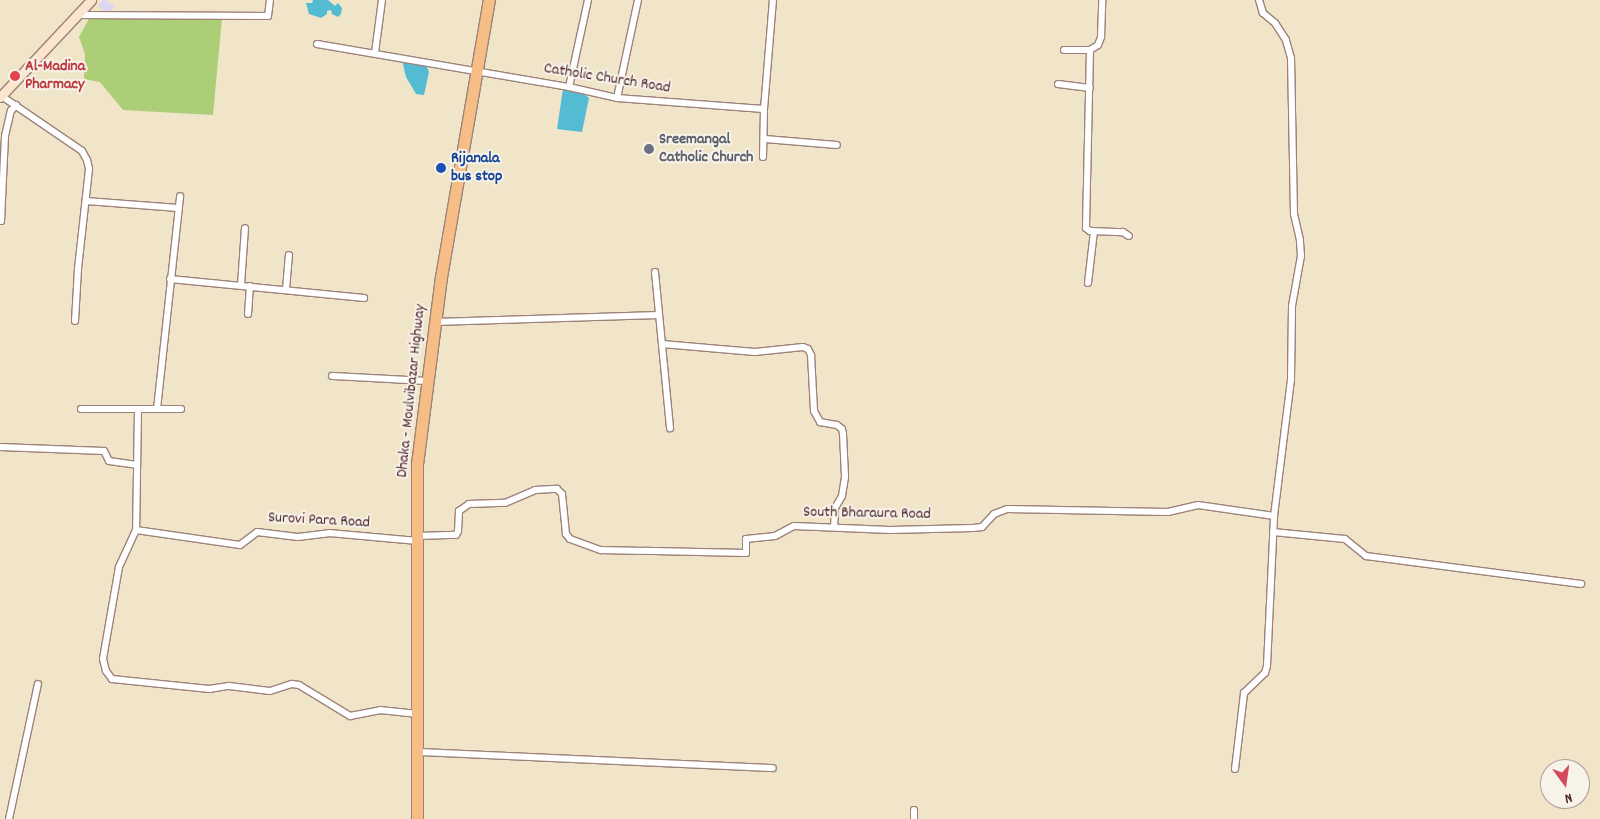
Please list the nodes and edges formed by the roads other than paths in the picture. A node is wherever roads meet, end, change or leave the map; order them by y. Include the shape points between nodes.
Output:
1 (91, 0) edge
2 (270, 0) edge
3 (382, 0) edge
4 (488, 0) edge
5 (588, 0) edge
6 (638, 0) edge
7 (774, 0) edge
8 (1102, 0) edge
9 (1258, 0) edge
10 (77, 15) junction
11 (317, 44) dead end
12 (1064, 50) dead end
13 (1090, 50) junction
14 (375, 53) junction
15 (476, 72) junction
16 (1058, 84) dead end
17 (570, 87) junction
18 (1090, 88) junction
19 (1, 96) edge
20 (617, 98) junction
21 (16, 105) junction
22 (764, 109) junction
23 (765, 139) junction
24 (837, 145) dead end
25 (763, 157) dead end
26 (180, 196) dead end
27 (86, 201) junction
28 (179, 208) junction
29 (1, 221) edge
30 (245, 228) dead end
31 (1094, 231) junction
32 (1129, 236) dead end
33 (289, 255) dead end
34 (655, 272) dead end
35 (170, 279) junction
36 (1088, 283) dead end
37 (241, 285) junction
38 (250, 286) junction
39 (286, 289) junction
40 (364, 298) dead end
41 (248, 314) dead end
42 (659, 315) junction
43 (75, 321) dead end
44 (435, 322) junction
45 (662, 344) junction
46 (332, 376) dead end
47 (428, 381) junction
48 (81, 409) dead end
49 (138, 409) junction
50 (157, 409) junction
51 (181, 409) dead end
52 (670, 428) dead end
53 (0, 447) edge
54 (137, 465) junction
55 (1274, 516) junction
56 (834, 527) junction
57 (136, 530) junction
58 (1273, 532) junction
59 (418, 538) junction
60 (1581, 584) dead end
61 (38, 684) dead end
62 (418, 714) junction
63 (418, 752) junction
64 (773, 768) dead end
65 (1235, 769) dead end
66 (914, 810) dead end
67 (9, 819) edge
68 (417, 819) edge
69 (914, 819) edge

1 - 10 main road
2 - 10 street via 268,16
3 - 14 street
4 - 15 highway, Dhaka - Moulvibazar Highway
5 - 17 street
6 - 20 street
7 - 22 street
8 - 13 street via 1101,36 1098,44
9 - 55 street via 1263,13 1275,23 1286,40 1291,58 1294,214 1300,240 1292,306 1291,379
10 - 19 main road
11 - 14 street, Catholic Church Road
12 - 13 street
13 - 18 street
14 - 15 street, Catholic Church Road
15 - 17 street, Catholic Church Road
15 - 44 highway, Dhaka - Moulvibazar Highway
16 - 18 street
17 - 20 street, Catholic Church Road
18 - 31 street via 1086,228
19 - 21 street
20 - 22 street, Catholic Church Road
21 - 27 street via 82,151 89,169
21 - 29 street via 11,111 5,136
22 - 23 street
23 - 24 street
23 - 25 street
26 - 28 street
27 - 28 street
27 - 43 street
28 - 35 street
30 - 37 street
31 - 32 street via 1123,232
31 - 36 street
33 - 39 street
34 - 42 street
35 - 37 street
35 - 50 street
37 - 38 street
38 - 39 street
38 - 41 street
39 - 40 street
42 - 44 street
42 - 45 street
44 - 47 highway, Dhaka - Moulvibazar Highway
45 - 52 street
45 - 56 street via 755,352 803,347 808,350 814,411 820,422 837,424 843,434 845,477 842,496 835,508
46 - 47 street
47 - 59 highway, Dhaka - Moulvibazar Highway via 417,464
48 - 49 street
49 - 50 street
49 - 54 street
50 - 51 street
53 - 54 street via 104,451 109,461
54 - 57 street
55 - 56 street, South Bharaura Road via 1198,505 1168,512 1007,509 994,514 982,527 973,528 890,530
55 - 58 street
56 - 59 street, South Bharaura Road via 800,525 775,536 746,539 746,553 601,550 570,539 566,534 562,494 557,489 535,490 505,502 468,504 459,511 456,535
57 - 59 street, Surovi Para Road via 240,545 257,532 298,537 329,533
57 - 62 street via 119,567 103,659 112,679 209,689 229,686 270,691 292,684 299,685 350,716 380,710
58 - 60 street via 1345,539 1366,556
58 - 65 street via 1267,666 1265,673 1244,693
59 - 62 highway, Dhaka - Moulvibazar Highway
61 - 67 street
62 - 63 highway, Dhaka - Moulvibazar Highway
63 - 64 street
63 - 68 highway, Dhaka - Moulvibazar Highway
66 - 69 street

